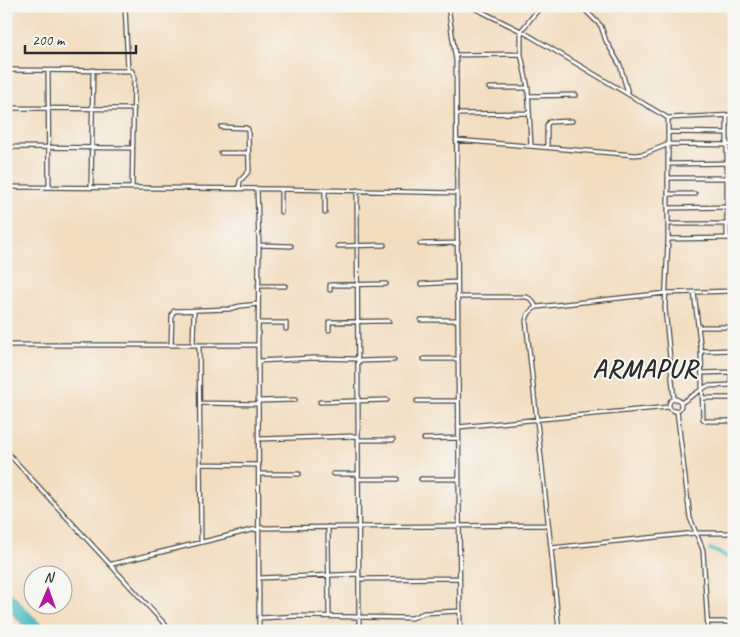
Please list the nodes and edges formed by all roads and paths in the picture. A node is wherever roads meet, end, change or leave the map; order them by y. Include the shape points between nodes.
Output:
1 (126, 6) edge
2 (448, 6) edge
3 (470, 6) edge
4 (541, 6) edge
5 (582, 6) edge
6 (521, 31) junction
7 (521, 54) junction
8 (455, 55) junction
9 (6, 70) edge
10 (48, 70) junction
11 (93, 70) junction
12 (128, 70) junction
13 (489, 88) dead end
14 (528, 88) junction
15 (628, 93) junction
16 (576, 95) dead end
17 (528, 96) junction
18 (6, 108) edge
19 (92, 108) junction
20 (47, 109) junction
21 (134, 109) junction
22 (456, 114) junction
23 (529, 114) junction
24 (727, 115) junction
25 (734, 115) edge
26 (668, 118) junction
27 (572, 121) dead end
28 (221, 127) dead end
29 (669, 132) junction
30 (727, 133) junction
31 (456, 140) junction
32 (669, 144) junction
33 (727, 144) junction
34 (734, 144) edge
35 (530, 146) junction
36 (6, 147) edge
37 (92, 147) junction
38 (48, 148) junction
39 (133, 148) junction
40 (547, 148) junction
41 (221, 153) dead end
42 (248, 153) junction
43 (727, 163) junction
44 (734, 163) edge
45 (669, 164) junction
46 (668, 178) junction
47 (727, 178) junction
48 (734, 178) edge
49 (6, 187) edge
50 (49, 187) junction
51 (91, 187) junction
52 (132, 188) junction
53 (239, 189) junction
54 (257, 189) junction
55 (281, 189) junction
56 (324, 190) junction
57 (357, 190) junction
58 (457, 193) junction
59 (727, 193) junction
60 (734, 193) edge
61 (668, 194) junction
62 (695, 194) dead end
63 (727, 207) junction
64 (734, 207) edge
65 (668, 208) junction
66 (281, 212) dead end
67 (325, 213) dead end
68 (668, 224) junction
69 (727, 224) junction
70 (734, 224) edge
71 (668, 238) junction
72 (727, 238) junction
73 (734, 238) edge
74 (458, 243) junction
75 (420, 244) dead end
76 (259, 245) junction
77 (384, 245) dead end
78 (291, 246) dead end
79 (338, 246) dead end
80 (358, 246) junction
81 (457, 282) junction
82 (358, 284) junction
83 (386, 284) dead end
84 (421, 284) dead end
85 (258, 286) junction
86 (285, 286) dead end
87 (330, 290) dead end
88 (734, 291) edge
89 (666, 292) junction
90 (694, 292) junction
91 (457, 297) junction
92 (258, 304) junction
93 (537, 307) junction
94 (194, 310) junction
95 (421, 320) dead end
96 (457, 320) junction
97 (358, 321) junction
98 (389, 321) dead end
99 (258, 323) junction
100 (727, 327) dead end
101 (698, 328) junction
102 (286, 329) dead end
103 (330, 330) dead end
104 (6, 345) edge
105 (172, 345) junction
106 (193, 345) junction
107 (199, 345) junction
108 (258, 345) junction
109 (734, 350) edge
110 (702, 351) junction
111 (457, 358) junction
112 (424, 359) dead end
113 (358, 360) junction
114 (394, 360) dead end
115 (258, 361) junction
116 (732, 372) edge
117 (702, 373) junction
118 (732, 385) edge
119 (703, 389) junction
120 (703, 398) junction
121 (734, 398) edge
122 (674, 399) junction
123 (295, 400) dead end
124 (387, 400) dead end
125 (458, 400) junction
126 (358, 401) junction
127 (418, 401) dead end
128 (258, 402) junction
129 (320, 402) dead end
130 (200, 403) junction
131 (681, 403) junction
132 (669, 407) junction
133 (678, 411) junction
134 (536, 420) junction
135 (734, 421) edge
136 (458, 427) junction
137 (358, 438) junction
138 (458, 438) junction
139 (258, 439) junction
140 (424, 439) dead end
141 (393, 440) dead end
142 (6, 451) edge
143 (200, 464) junction
144 (259, 464) junction
145 (259, 474) junction
146 (299, 474) dead end
147 (334, 474) dead end
148 (358, 474) junction
149 (358, 479) junction
150 (397, 479) dead end
151 (422, 479) dead end
152 (458, 479) junction
153 (548, 525) junction
154 (458, 526) junction
155 (328, 527) junction
156 (359, 527) junction
157 (260, 528) junction
158 (695, 533) junction
159 (734, 533) edge
160 (201, 542) junction
161 (551, 548) junction
162 (112, 564) junction
163 (359, 574) junction
164 (329, 575) junction
165 (259, 578) junction
166 (459, 578) junction
167 (359, 579) junction
168 (286, 610) dead end
169 (460, 611) junction
170 (329, 616) junction
171 (286, 617) junction
172 (259, 618) junction
173 (359, 618) junction
174 (708, 622) junction
175 (734, 622) edge
176 (171, 631) edge
177 (259, 631) edge
178 (359, 631) edge
179 (460, 631) edge
180 (559, 631) edge
181 (708, 631) edge

1 - 12 street
2 - 8 street
3 - 6 street
4 - 6 street
5 - 15 street via 601,26 620,65
6 - 7 street
6 - 15 street
7 - 8 street
7 - 14 street
8 - 22 street
9 - 10 street
10 - 11 street
10 - 20 street
11 - 12 street
11 - 19 street
12 - 21 street via 134,73
13 - 14 street
14 - 17 street
15 - 26 street
16 - 17 street
17 - 23 street
18 - 20 street
19 - 20 street
19 - 21 street
19 - 37 street
20 - 38 street
21 - 39 street
22 - 23 street
22 - 31 street
23 - 35 street
24 - 25 street
24 - 26 street
24 - 30 street
26 - 29 street
27 - 40 street via 549,122
28 - 42 street via 248,128
29 - 30 street
29 - 32 street
30 - 33 street
31 - 35 street
31 - 58 street
32 - 33 street
32 - 40 street via 635,155
32 - 45 street
33 - 34 street
33 - 43 street
35 - 40 street
36 - 38 street
37 - 38 street
37 - 39 street
37 - 51 street
38 - 50 street
39 - 52 street
41 - 42 street
42 - 53 street via 248,173 240,181
43 - 44 street
43 - 45 street
43 - 47 street
45 - 46 street
46 - 47 street
46 - 61 street
47 - 48 street
47 - 59 street
49 - 50 street
50 - 51 street
51 - 52 street
52 - 53 street
53 - 54 street
54 - 55 street
54 - 76 street
55 - 56 street
55 - 66 street
56 - 57 street
56 - 67 street
57 - 58 street
57 - 80 street
58 - 74 street
59 - 60 street
59 - 63 street
61 - 62 street
61 - 65 street
63 - 64 street
63 - 65 street
63 - 69 street
65 - 68 street
68 - 69 street
68 - 71 street
69 - 70 street
69 - 72 street
71 - 72 street
71 - 89 street
72 - 73 street
74 - 75 street
74 - 81 street
76 - 78 street
76 - 85 street
77 - 80 street
79 - 80 street
80 - 82 street
81 - 84 street
81 - 91 street
82 - 83 street
82 - 87 street via 330,285
82 - 97 street
85 - 86 street
85 - 92 street
88 - 90 street
89 - 90 street
89 - 93 street
89 - 122 street
90 - 101 street
91 - 93 street via 527,297
91 - 96 street
92 - 94 street
92 - 99 street
93 - 134 street via 527,315 526,321
94 - 105 street via 172,313
94 - 106 street
95 - 96 street
96 - 111 street
97 - 98 street
97 - 103 street via 329,322
97 - 113 street
99 - 102 street via 286,323
99 - 108 street
100 - 101 street
101 - 110 street
104 - 105 street
105 - 106 street
106 - 107 street
107 - 108 street
107 - 130 street
108 - 115 street
109 - 110 street
110 - 117 street
111 - 112 street
111 - 125 street
113 - 114 street
113 - 115 street
113 - 126 street
115 - 128 street
116 - 117 street
116 - 118 street
117 - 119 street
118 - 119 street
119 - 120 street
119 - 131 street
120 - 121 street
120 - 135 street via 704,420
122 - 131 street
122 - 132 street
123 - 128 street
124 - 126 street
125 - 127 street
125 - 136 street
126 - 129 street
126 - 137 street
128 - 130 street
128 - 139 street
130 - 143 street
131 - 133 street
132 - 133 street
132 - 134 street
133 - 158 street via 690,518
134 - 136 street
134 - 153 street
136 - 138 street
137 - 139 street
137 - 141 street
137 - 148 street
138 - 140 street
138 - 152 street
139 - 144 street
142 - 162 street
143 - 144 street
143 - 160 street
144 - 145 street
145 - 146 street
145 - 157 street
147 - 148 street
148 - 149 street
149 - 150 street
149 - 156 street
151 - 152 street
152 - 154 street
153 - 154 street
153 - 161 street
154 - 156 street
154 - 166 street
155 - 156 street
155 - 157 street
155 - 164 street
156 - 163 street
157 - 160 street
157 - 165 street
158 - 159 street
158 - 161 street
158 - 174 street via 703,550
160 - 162 street
161 - 180 street
162 - 176 street
163 - 164 street
163 - 167 street
164 - 165 street
164 - 170 street
165 - 172 street
166 - 167 street
166 - 169 street
167 - 173 street
168 - 171 street
169 - 173 street via 424,613 412,618
169 - 179 street
170 - 171 street
170 - 173 street
171 - 172 street
172 - 177 street
173 - 178 street
174 - 175 street
174 - 181 street

